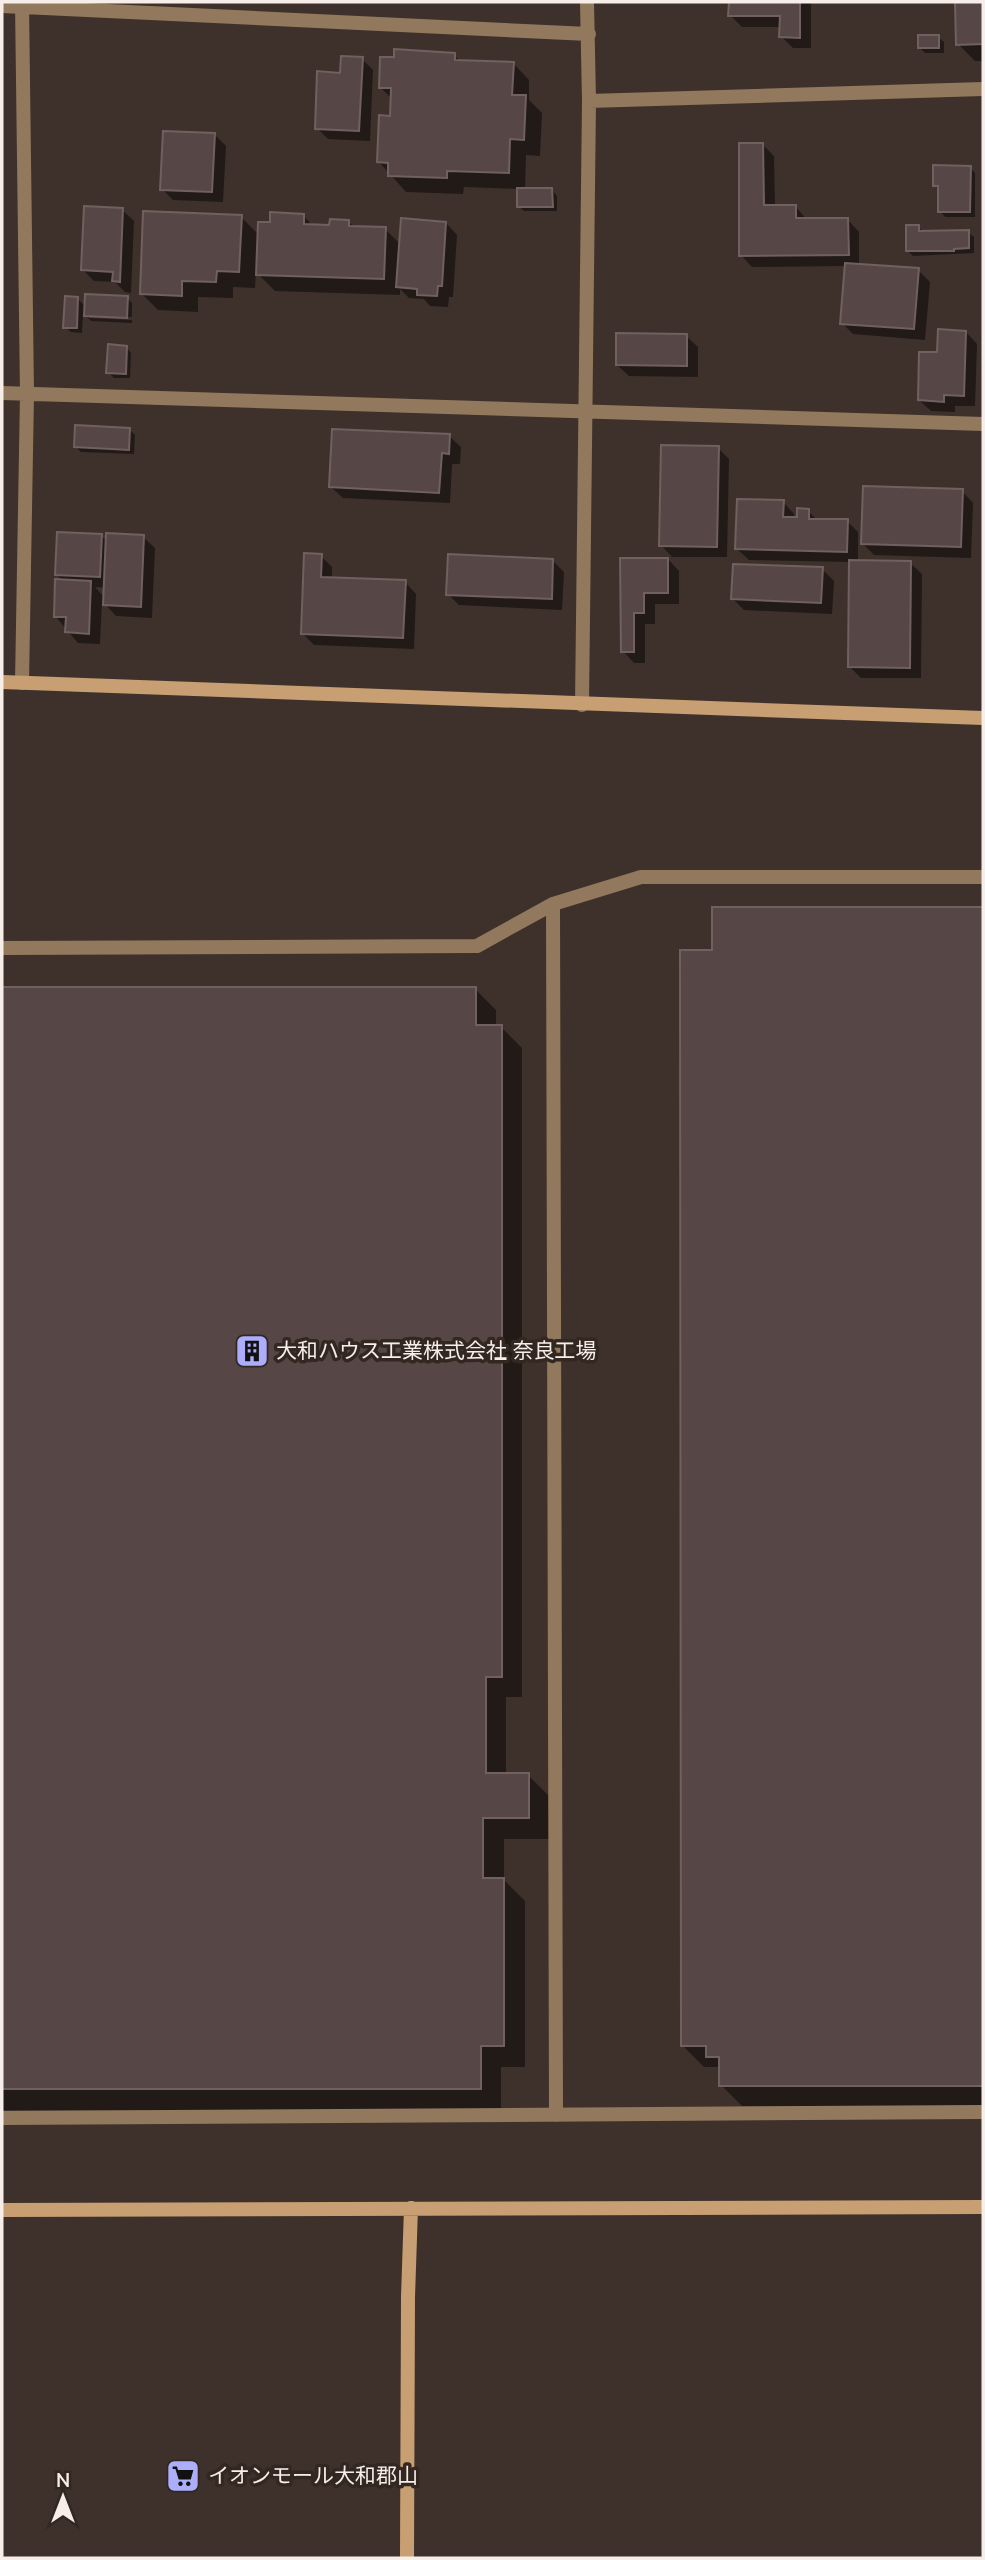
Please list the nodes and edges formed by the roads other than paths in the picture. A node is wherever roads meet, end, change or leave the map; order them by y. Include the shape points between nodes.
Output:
1 (587, 2) edge
2 (22, 4) edge
3 (2, 6) edge
4 (589, 34) junction
5 (983, 89) edge
6 (589, 101) junction
7 (2, 393) edge
8 (27, 394) junction
9 (584, 411) junction
10 (983, 424) edge
11 (2, 682) edge
12 (22, 682) junction
13 (582, 705) junction
14 (983, 718) edge
15 (983, 877) edge
16 (553, 904) junction
17 (2, 948) edge
18 (983, 2112) edge
19 (556, 2115) junction
20 (2, 2118) edge
21 (983, 2207) edge
22 (411, 2208) junction
23 (2, 2210) edge
24 (407, 2558) edge

1 - 4 street
2 - 3 street
2 - 4 street
2 - 8 street
4 - 6 street
5 - 6 street
6 - 9 street
7 - 8 street
8 - 9 street
8 - 12 street
9 - 10 street
9 - 13 street
11 - 12 street
12 - 13 street
13 - 14 street
15 - 16 street via 641,877
16 - 17 street via 477,946
16 - 19 street
18 - 19 street
19 - 20 street
21 - 22 street
22 - 23 street
22 - 24 street

